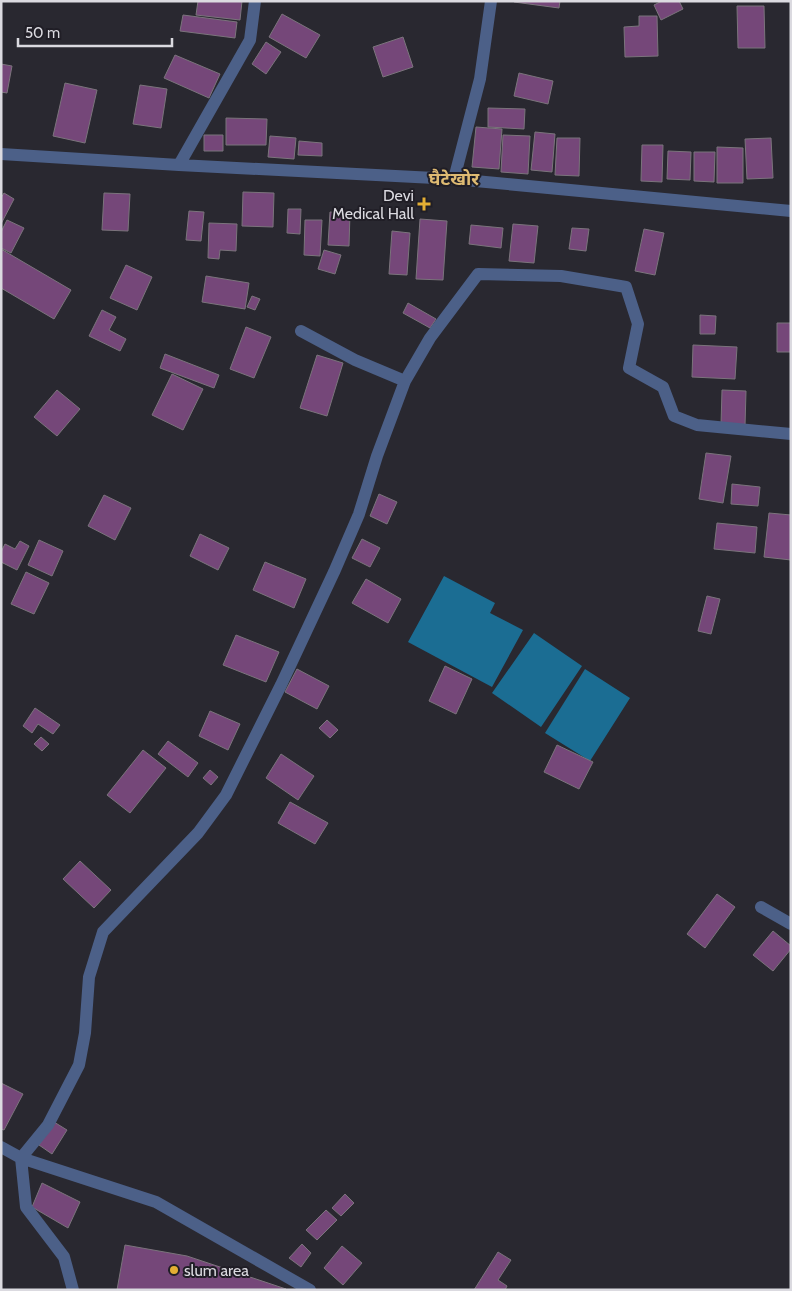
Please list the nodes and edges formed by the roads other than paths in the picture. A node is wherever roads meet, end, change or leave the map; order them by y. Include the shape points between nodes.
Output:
1 (255, 1) edge
2 (491, 1) edge
3 (1, 154) edge
4 (179, 165) junction
5 (454, 180) junction
6 (791, 212) edge
7 (301, 331) dead end
8 (405, 381) junction
9 (791, 434) edge
10 (761, 907) dead end
11 (791, 924) edge
12 (1, 1147) edge
13 (21, 1158) junction
14 (73, 1290) edge
15 (310, 1290) edge

1 - 4 street via 250,40
2 - 5 street via 480,80
3 - 4 street
4 - 5 street
5 - 6 street
7 - 8 street via 355,360
8 - 9 street via 430,338 478,274 561,276 626,287 638,324 629,368 664,387 674,416 697,425
8 - 13 street via 359,514 334,572 226,795 198,833 103,932 89,977 79,1065 48,1125
10 - 11 street
12 - 13 street
13 - 14 street via 26,1207 64,1257
13 - 15 street via 156,1202

